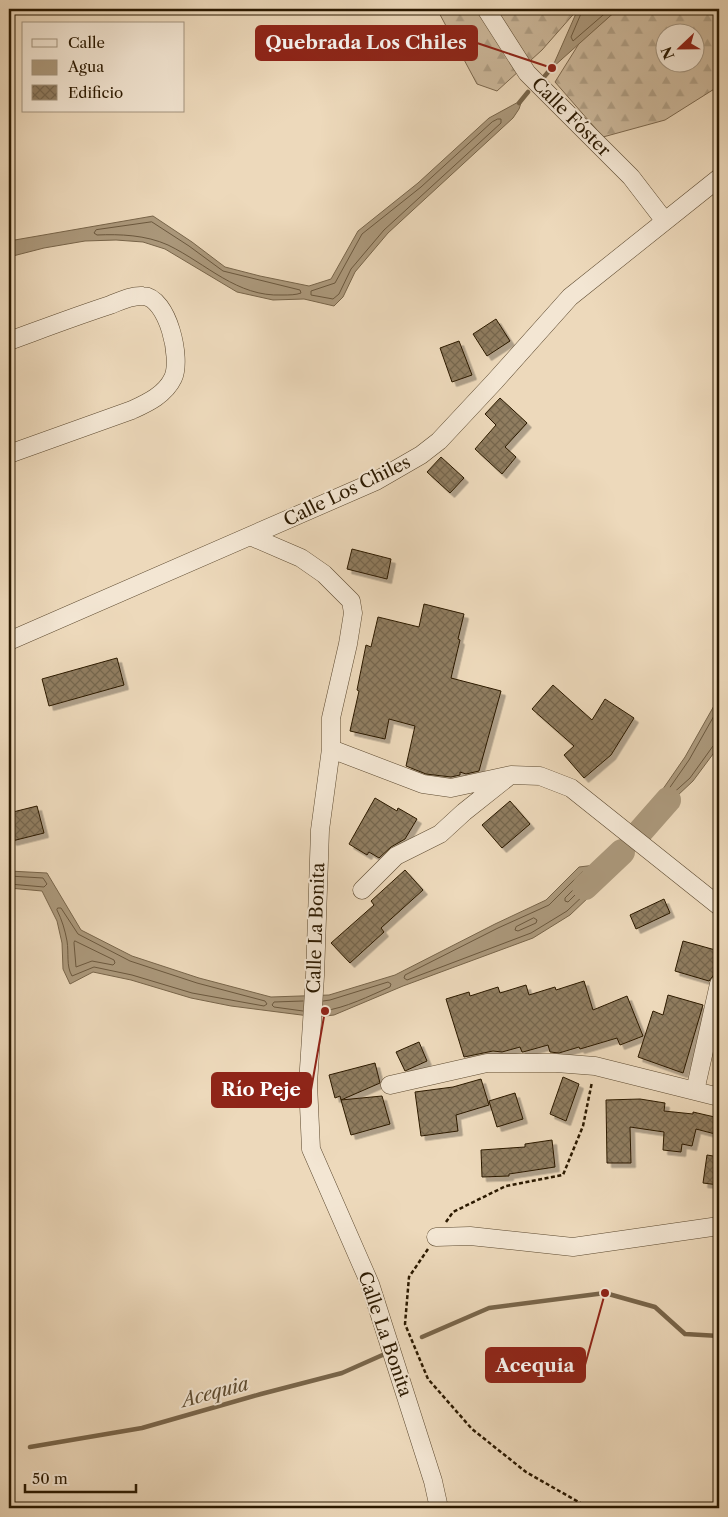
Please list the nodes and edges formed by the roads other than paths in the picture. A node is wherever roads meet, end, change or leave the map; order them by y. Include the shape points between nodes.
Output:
1 (486, 9) edge
2 (719, 178) edge
3 (664, 220) junction
4 (9, 341) edge
5 (9, 454) edge
6 (250, 536) junction
7 (9, 641) edge
8 (331, 749) junction
9 (510, 775) junction
10 (362, 890) dead end
11 (719, 906) edge
12 (719, 984) edge
13 (390, 1085) dead end
14 (696, 1091) junction
15 (719, 1097) edge
16 (719, 1226) edge
17 (436, 1237) road end
18 (438, 1508) edge

1 - 3 street, Calle Fóster via 527,73 631,177
2 - 3 street, Calle Los Chiles
3 - 6 street, Calle Los Chiles via 570,297 456,424 421,455 376,481
4 - 5 street via 98,308 144,296 154,300 165,315 176,364 173,378 164,392 150,401
6 - 7 street, Calle Los Chiles
6 - 8 street, Calle La Bonita via 301,558 324,574 351,602 353,613 332,718
8 - 9 street via 423,784 451,788
8 - 18 street, Calle La Bonita via 320,830 308,1084 311,1149 370,1284 433,1481
9 - 10 street via 440,834 396,856
9 - 11 street via 540,776 571,788
12 - 14 street
13 - 14 street via 487,1063 556,1062 595,1066
14 - 15 street
16 - 17 street via 572,1247 470,1236

